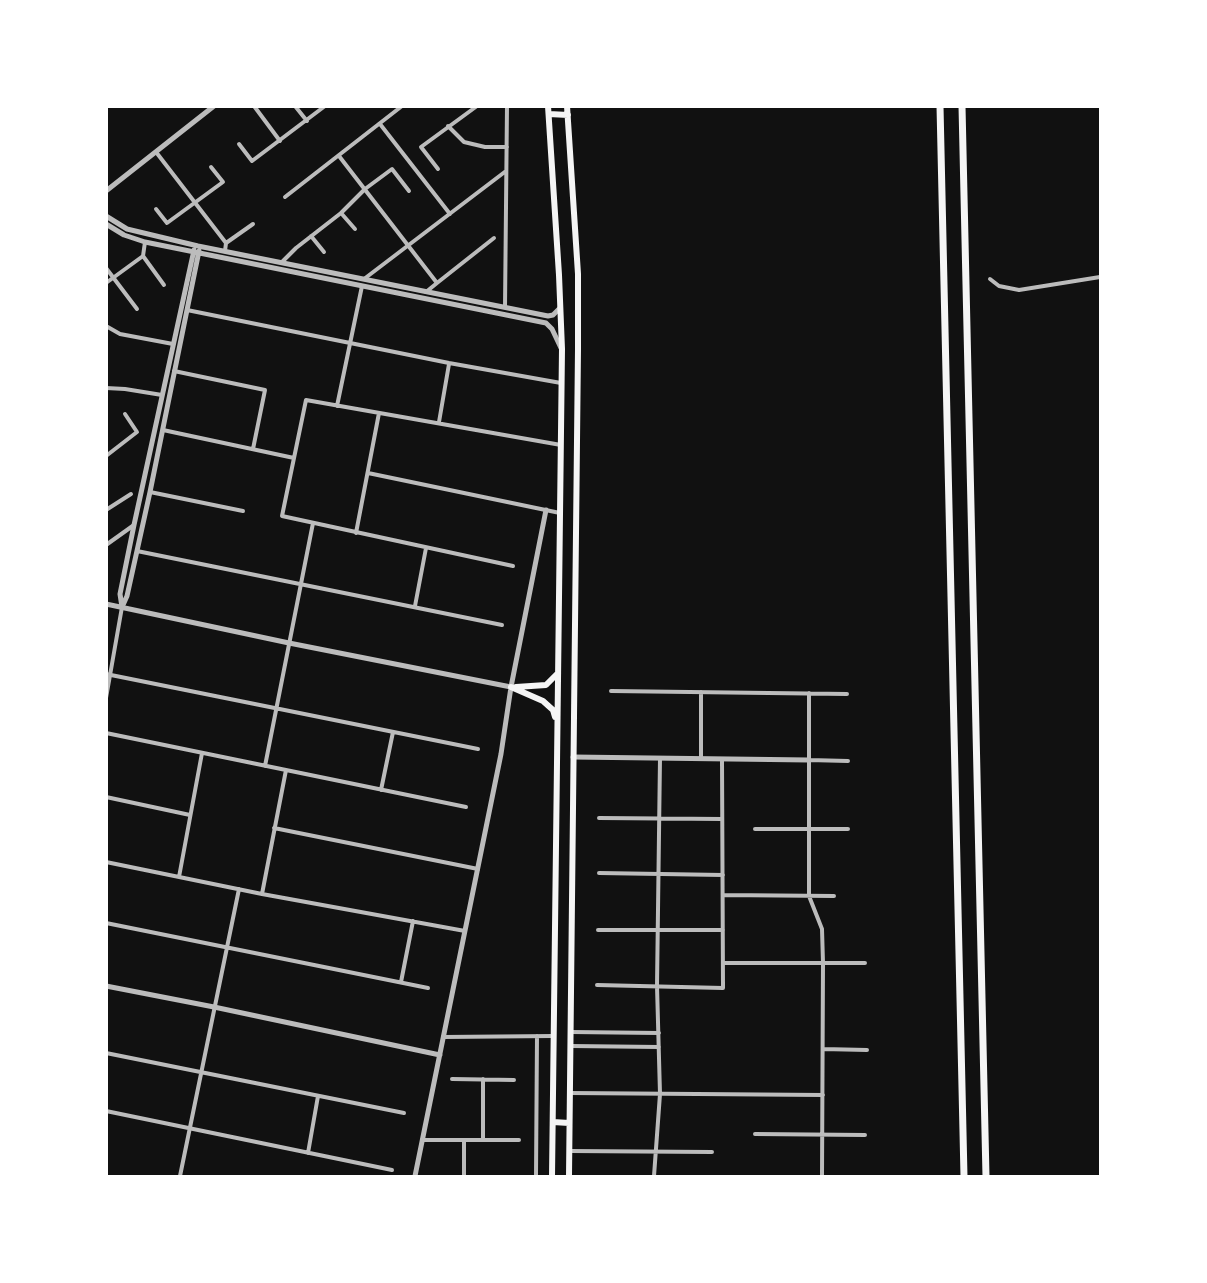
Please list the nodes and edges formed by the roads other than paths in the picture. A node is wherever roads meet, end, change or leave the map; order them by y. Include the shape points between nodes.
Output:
1 (214, 106) edge
2 (254, 106) edge
3 (295, 106) edge
4 (325, 106) edge
5 (402, 106) edge
6 (477, 106) edge
7 (507, 106) edge
8 (548, 106) edge
9 (567, 106) edge
10 (940, 106) edge
11 (962, 106) edge
12 (549, 114) junction
13 (568, 115) junction
14 (306, 121) junction
15 (380, 124) junction
16 (448, 126) junction
17 (280, 141) junction
18 (239, 144) dead end
19 (507, 147) junction
20 (156, 152) junction
21 (339, 156) junction
22 (211, 167) dead end
23 (438, 169) dead end
24 (507, 170) junction
25 (365, 189) junction
26 (106, 191) edge
27 (409, 191) dead end
28 (285, 197) dead end
29 (195, 203) junction
30 (156, 209) dead end
31 (341, 213) junction
32 (450, 214) junction
33 (106, 216) edge
34 (106, 224) edge
35 (253, 224) dead end
36 (355, 229) dead end
37 (311, 236) junction
38 (494, 238) dead end
39 (145, 242) junction
40 (226, 243) junction
41 (408, 245) junction
42 (198, 246) junction
43 (196, 252) junction
44 (225, 252) junction
45 (324, 252) dead end
46 (143, 256) junction
47 (282, 262) junction
48 (106, 268) edge
49 (1101, 277) edge
50 (114, 278) junction
51 (990, 279) dead end
52 (106, 283) edge
53 (362, 283) junction
54 (437, 283) junction
55 (164, 285) dead end
56 (426, 292) junction
57 (505, 307) junction
58 (560, 308) junction
59 (137, 309) dead end
60 (187, 310) junction
61 (504, 315) junction
62 (106, 326) edge
63 (350, 342) junction
64 (172, 344) junction
65 (179, 346) junction
66 (562, 349) junction
67 (449, 363) junction
68 (174, 371) junction
69 (561, 383) junction
70 (106, 388) edge
71 (162, 395) junction
72 (169, 396) junction
73 (337, 406) junction
74 (379, 412) junction
75 (125, 414) dead end
76 (439, 422) junction
77 (163, 430) junction
78 (561, 445) junction
79 (253, 449) junction
80 (108, 453) edge
81 (294, 458) junction
82 (368, 473) junction
83 (150, 492) junction
84 (131, 495) dead end
85 (106, 502) edge
86 (108, 509) edge
87 (546, 510) junction
88 (243, 511) dead end
89 (560, 513) junction
90 (313, 523) junction
91 (134, 525) junction
92 (356, 533) junction
93 (106, 545) edge
94 (426, 548) junction
95 (137, 550) junction
96 (513, 566) dead end
97 (301, 584) junction
98 (106, 604) edge
99 (122, 606) junction
100 (415, 606) junction
101 (502, 625) dead end
102 (289, 644) junction
103 (558, 673) junction
104 (108, 675) edge
105 (511, 687) junction
106 (611, 691) dead end
107 (701, 692) junction
108 (809, 693) junction
109 (847, 693) dead end
110 (106, 698) edge
111 (276, 708) junction
112 (557, 723) junction
113 (393, 732) junction
114 (106, 734) edge
115 (478, 749) dead end
116 (202, 753) junction
117 (573, 757) junction
118 (660, 758) junction
119 (701, 759) junction
120 (722, 759) junction
121 (809, 760) junction
122 (848, 761) dead end
123 (265, 766) junction
124 (286, 770) junction
125 (381, 790) junction
126 (106, 797) edge
127 (466, 807) dead end
128 (190, 815) junction
129 (599, 818) dead end
130 (659, 818) junction
131 (722, 819) junction
132 (274, 828) junction
133 (755, 829) dead end
134 (810, 830) junction
135 (848, 830) dead end
136 (106, 862) edge
137 (478, 869) junction
138 (599, 873) dead end
139 (658, 874) junction
140 (723, 875) junction
141 (179, 877) junction
142 (239, 889) junction
143 (261, 894) junction
144 (723, 895) junction
145 (809, 896) junction
146 (834, 896) dead end
147 (413, 921) junction
148 (106, 923) edge
149 (598, 930) dead end
150 (723, 930) junction
151 (465, 931) junction
152 (658, 931) junction
153 (227, 947) junction
154 (723, 963) junction
155 (823, 963) junction
156 (865, 963) dead end
157 (401, 982) junction
158 (597, 985) dead end
159 (106, 986) edge
160 (657, 986) junction
161 (428, 988) dead end
162 (214, 1007) junction
163 (570, 1032) junction
164 (658, 1033) junction
165 (537, 1036) junction
166 (554, 1036) junction
167 (443, 1037) junction
168 (570, 1046) junction
169 (659, 1047) junction
170 (823, 1049) junction
171 (867, 1050) dead end
172 (106, 1053) edge
173 (440, 1055) junction
174 (201, 1072) junction
175 (452, 1079) dead end
176 (483, 1079) junction
177 (514, 1080) dead end
178 (570, 1093) junction
179 (660, 1094) junction
180 (823, 1095) junction
181 (318, 1096) junction
182 (109, 1112) edge
183 (404, 1113) dead end
184 (553, 1122) junction
185 (569, 1122) junction
186 (189, 1129) junction
187 (756, 1134) dead end
188 (823, 1135) junction
189 (865, 1135) dead end
190 (422, 1140) junction
191 (464, 1140) junction
192 (483, 1140) junction
193 (519, 1140) dead end
194 (569, 1151) junction
195 (655, 1152) junction
196 (712, 1152) dead end
197 (308, 1153) junction
198 (392, 1170) dead end
199 (180, 1176) edge
200 (415, 1176) edge
201 (464, 1176) edge
202 (536, 1176) edge
203 (552, 1176) edge
204 (569, 1176) edge
205 (654, 1176) edge
206 (822, 1176) edge
207 (964, 1176) edge
208 (986, 1176) edge

1 - 20 street
2 - 17 street
3 - 14 street
4 - 14 street
5 - 15 street
6 - 16 street
7 - 19 street
8 - 12 main road
9 - 13 main road
10 - 207 highway
11 - 208 highway
12 - 13 main road
12 - 58 main road
13 - 117 main road via 578,285
14 - 17 street
15 - 21 street
15 - 32 street
16 - 19 street via 464,142
16 - 23 street via 421,147
17 - 18 street via 252,161
19 - 24 street
20 - 26 street
20 - 29 street
21 - 25 street
21 - 28 street
22 - 29 street via 224,182
24 - 32 street
24 - 57 street
25 - 27 street via 392,169
25 - 31 street
25 - 41 street
29 - 30 street via 166,223
29 - 40 street
31 - 36 street
31 - 37 street
32 - 41 street
33 - 42 street via 127,229
34 - 39 street
35 - 40 street
37 - 45 street
37 - 47 street
38 - 54 street
39 - 43 street
39 - 46 street
40 - 44 street
41 - 53 street
41 - 54 street
42 - 43 street
42 - 44 street
43 - 53 street
43 - 60 street
43 - 64 street
44 - 47 street
46 - 50 street
46 - 55 street
47 - 53 street
48 - 50 street
49 - 51 street via 1019,290 999,286
50 - 52 street
50 - 59 street
53 - 56 street
53 - 61 street
53 - 63 street
54 - 56 street
56 - 57 street
57 - 58 street via 548,316
57 - 61 street
58 - 66 main road
60 - 63 street
60 - 65 street
61 - 66 street via 546,323
62 - 64 street via 120,334
63 - 67 street
63 - 73 street
64 - 65 street
64 - 71 street
65 - 68 street
66 - 69 main road
67 - 69 street
67 - 76 street
68 - 72 street
68 - 79 street via 265,390
69 - 78 main road
70 - 71 street
71 - 72 street
71 - 91 street
72 - 77 street
73 - 74 street
73 - 81 street via 306,400
74 - 76 street
74 - 82 street
75 - 80 street via 137,432
76 - 78 street
77 - 79 street
77 - 83 street
78 - 89 main road
79 - 81 street
81 - 90 street via 282,516
82 - 87 street
82 - 92 street
83 - 88 street
83 - 95 street
84 - 86 street
85 - 86 street
87 - 89 street
87 - 105 street
89 - 103 main road
90 - 92 street
90 - 97 street
91 - 93 street
91 - 99 street via 120,594
92 - 94 street
94 - 96 street
94 - 100 street
95 - 97 street
95 - 99 street
97 - 100 street
97 - 102 street
98 - 99 street
99 - 102 street
99 - 104 street
100 - 101 street
102 - 105 street
102 - 111 street
103 - 105 main road via 541,686
103 - 112 main road
104 - 110 street
104 - 111 street
105 - 112 main road via 543,701 553,710
105 - 137 street
106 - 107 street
107 - 108 street
107 - 119 street
108 - 109 street
108 - 121 street
111 - 113 street
111 - 123 street
112 - 166 main road
113 - 115 street
113 - 125 street
114 - 116 street
116 - 123 street
116 - 128 street
117 - 118 street
117 - 163 main road
118 - 119 street
118 - 130 street
119 - 120 street
120 - 121 street
120 - 131 street
121 - 122 street
121 - 134 street
123 - 124 street
124 - 125 street
124 - 132 street
125 - 127 street
126 - 128 street
128 - 141 street
129 - 130 street
130 - 131 street
130 - 139 street
131 - 140 street
132 - 137 street
132 - 143 street
133 - 134 street
134 - 135 street
134 - 145 street
136 - 141 street
137 - 151 street
138 - 139 street
139 - 140 street
139 - 152 street
140 - 144 street
141 - 142 street
142 - 143 street
142 - 153 street
143 - 147 street
144 - 145 street
144 - 150 street
145 - 146 street
145 - 155 street via 822,929
147 - 151 street
147 - 157 street
148 - 153 street
149 - 152 street
150 - 152 street
150 - 154 street
151 - 167 street
152 - 160 street
153 - 157 street
153 - 162 street
154 - 155 street
154 - 160 street via 723,988
155 - 156 street
155 - 170 street
157 - 161 street
158 - 160 street
159 - 162 street
160 - 164 street
162 - 173 street
162 - 174 street
163 - 164 street
163 - 168 main road
164 - 169 street
165 - 166 street
165 - 167 street
165 - 202 street
166 - 184 main road
167 - 173 street
168 - 169 street
168 - 178 main road
169 - 179 street
170 - 171 street
170 - 180 street
172 - 174 street
173 - 190 street
174 - 181 street
174 - 186 street
175 - 176 street
176 - 177 street
176 - 192 street
178 - 179 street
178 - 185 main road
179 - 180 street
179 - 195 street
180 - 188 street
181 - 183 street
181 - 197 street
182 - 186 street
184 - 185 main road
184 - 203 main road
185 - 194 main road
186 - 197 street
186 - 199 street
187 - 188 street
188 - 189 street
188 - 206 street
190 - 191 street
190 - 200 street
191 - 192 street
191 - 201 street
192 - 193 street
194 - 195 street
194 - 204 main road
195 - 196 street
195 - 205 street
197 - 198 street

